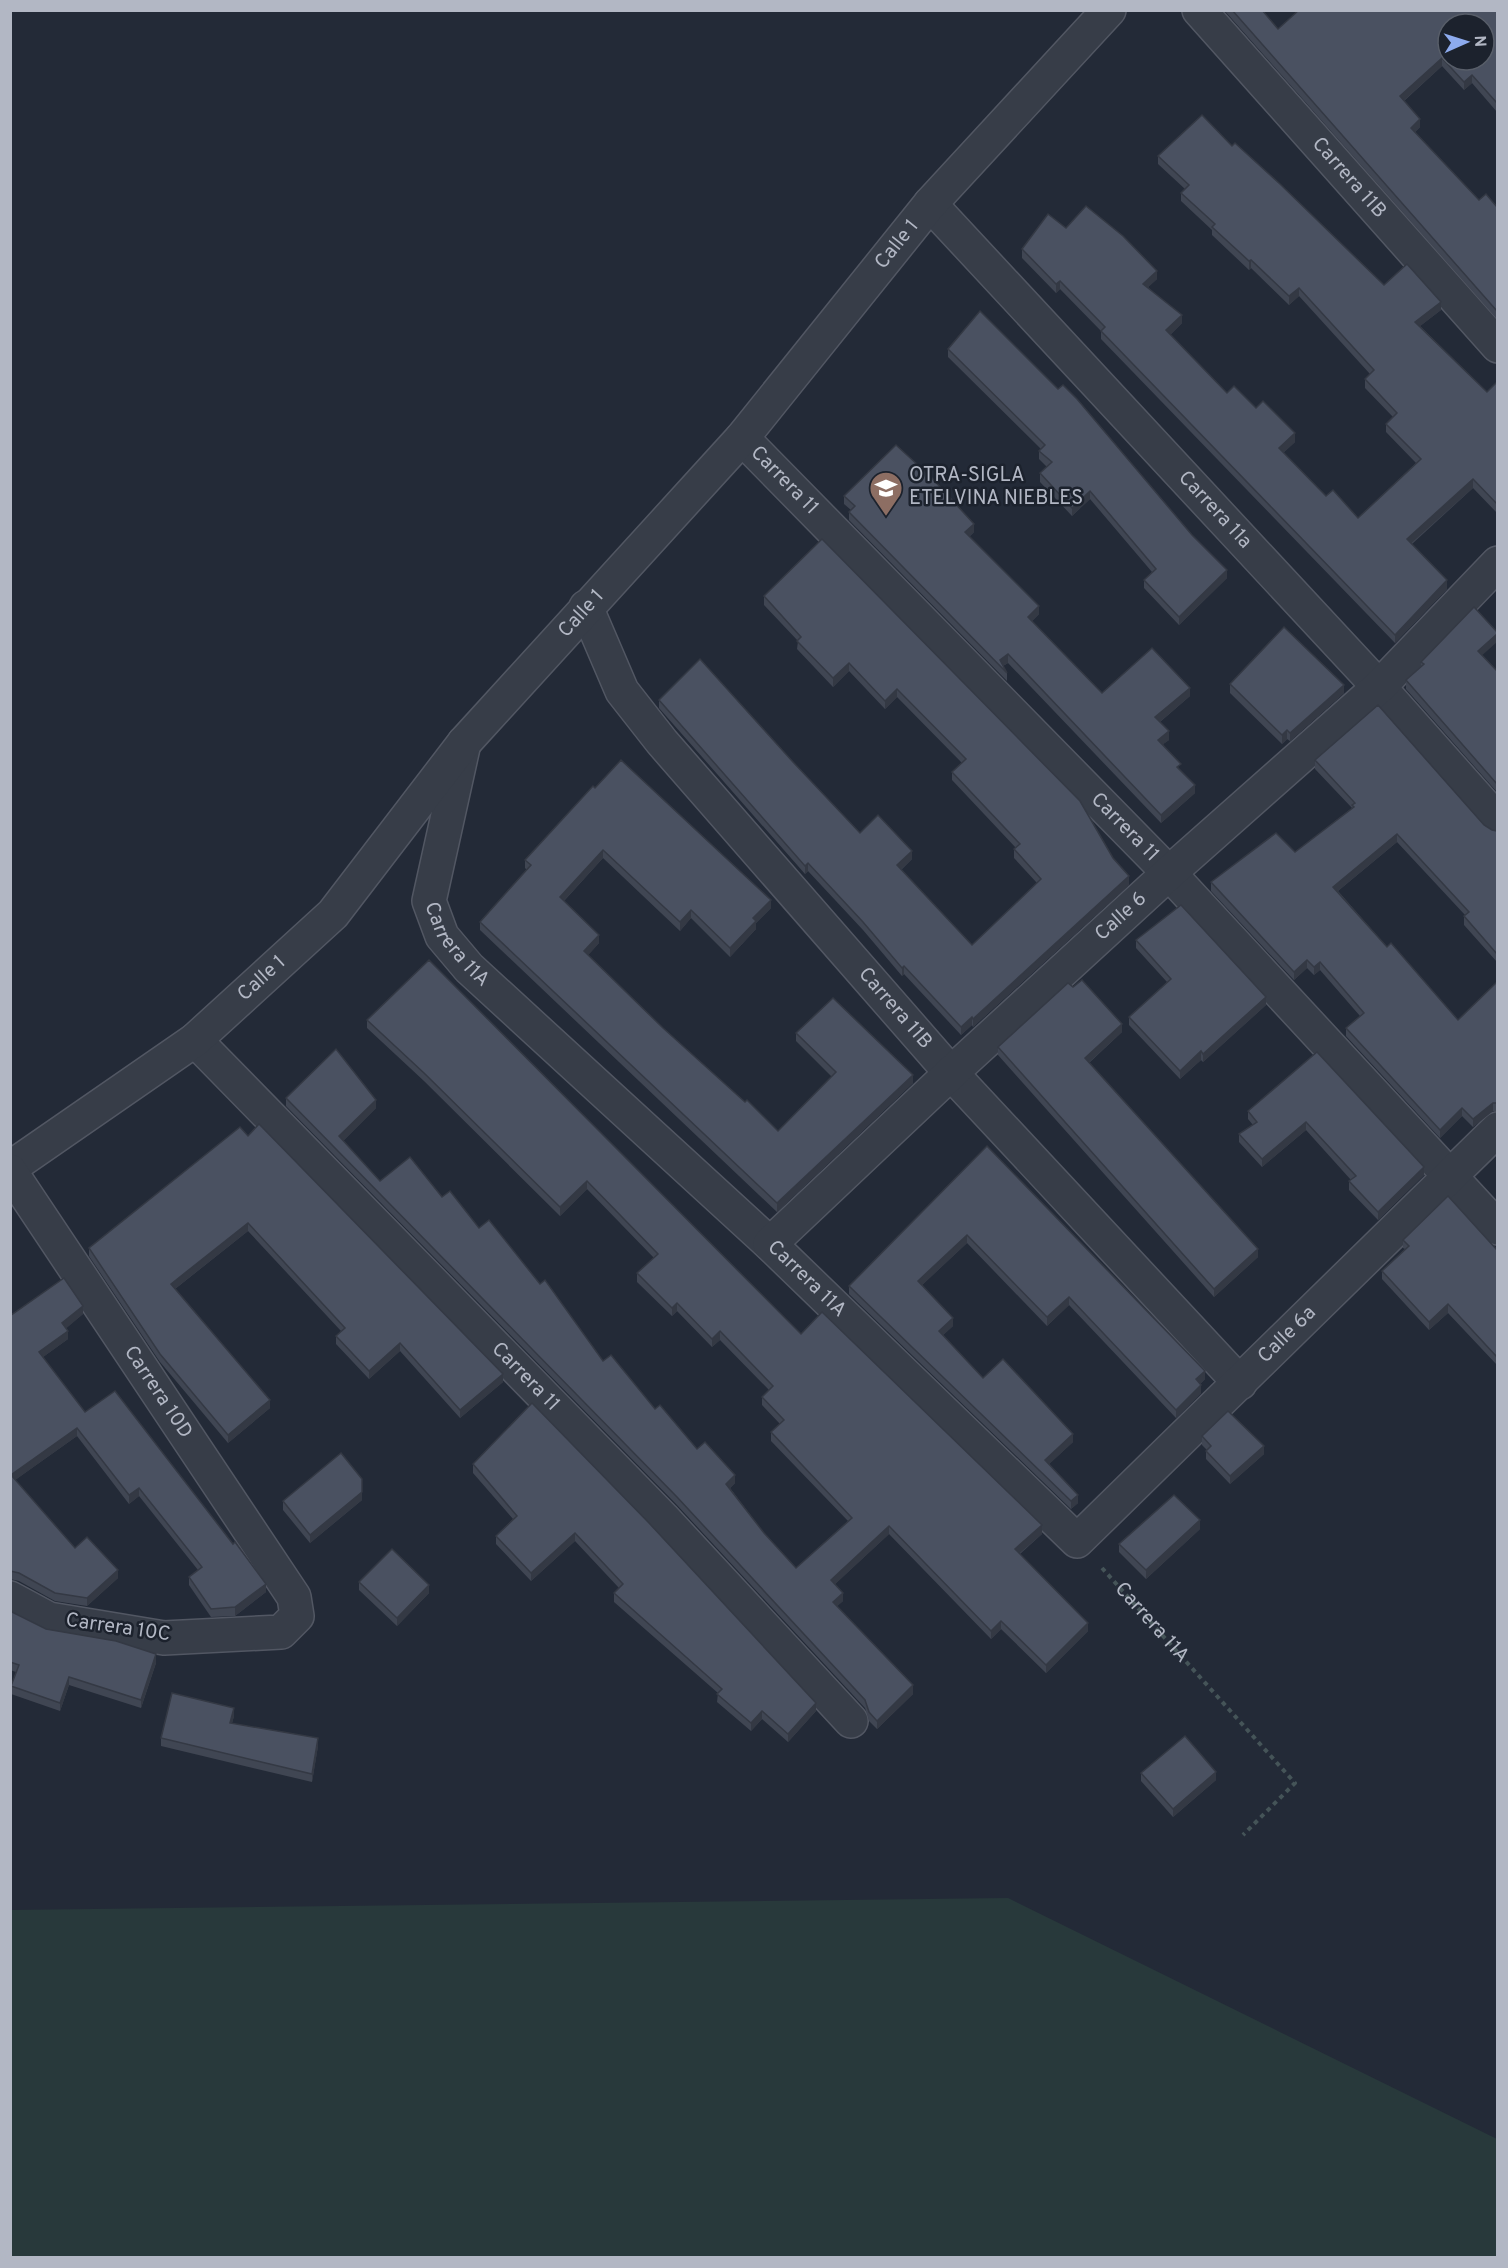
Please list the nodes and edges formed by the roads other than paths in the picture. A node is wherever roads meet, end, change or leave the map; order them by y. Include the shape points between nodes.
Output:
1 (1109, 10) edge
2 (1199, 10) edge
3 (930, 204) junction
4 (1497, 346) edge
5 (742, 438) junction
6 (1497, 563) edge
7 (586, 607) junction
8 (1379, 687) junction
9 (464, 743) junction
10 (1497, 821) edge
11 (1169, 873) junction
12 (195, 1040) junction
13 (951, 1073) junction
14 (1497, 1130) edge
15 (10, 1170) edge
16 (1449, 1175) junction
17 (1497, 1228) edge
18 (770, 1244) junction
19 (1240, 1383) junction
20 (1077, 1541) joint
21 (10, 1598) edge
22 (297, 1616) joint
23 (851, 1722) dead end

1 - 3 street, Calle 1
2 - 4 street, Carrera 11B
3 - 5 street, Calle 1
3 - 8 street, Carrera 11a
5 - 7 street, Calle 1
5 - 11 street, Carrera 11
6 - 8 street, Calle 6
7 - 9 street, Calle 1
7 - 13 street, Carrera 11B via 622,691 655,734
8 - 10 street, Carrera 11a
8 - 11 street, Calle 6
9 - 12 street, Calle 1 via 333,914
9 - 18 street, Carrera 11A via 429,901 442,936 469,968
11 - 13 street, Calle 6
11 - 16 street, Carrera 11
12 - 15 street, Calle 1
12 - 23 street, Carrera 11 via 663,1518
13 - 18 street, Calle 6
13 - 19 street, Carrera 11B
14 - 16 street, Calle 6a
15 - 22 street, Carrera 10D via 294,1597
16 - 17 street, Carrera 11
16 - 19 street, Calle 6a
18 - 20 street, Carrera 11A
19 - 20 street, Calle 6a
21 - 22 street, Carrera 10C via 49,1618 164,1638 281,1632

